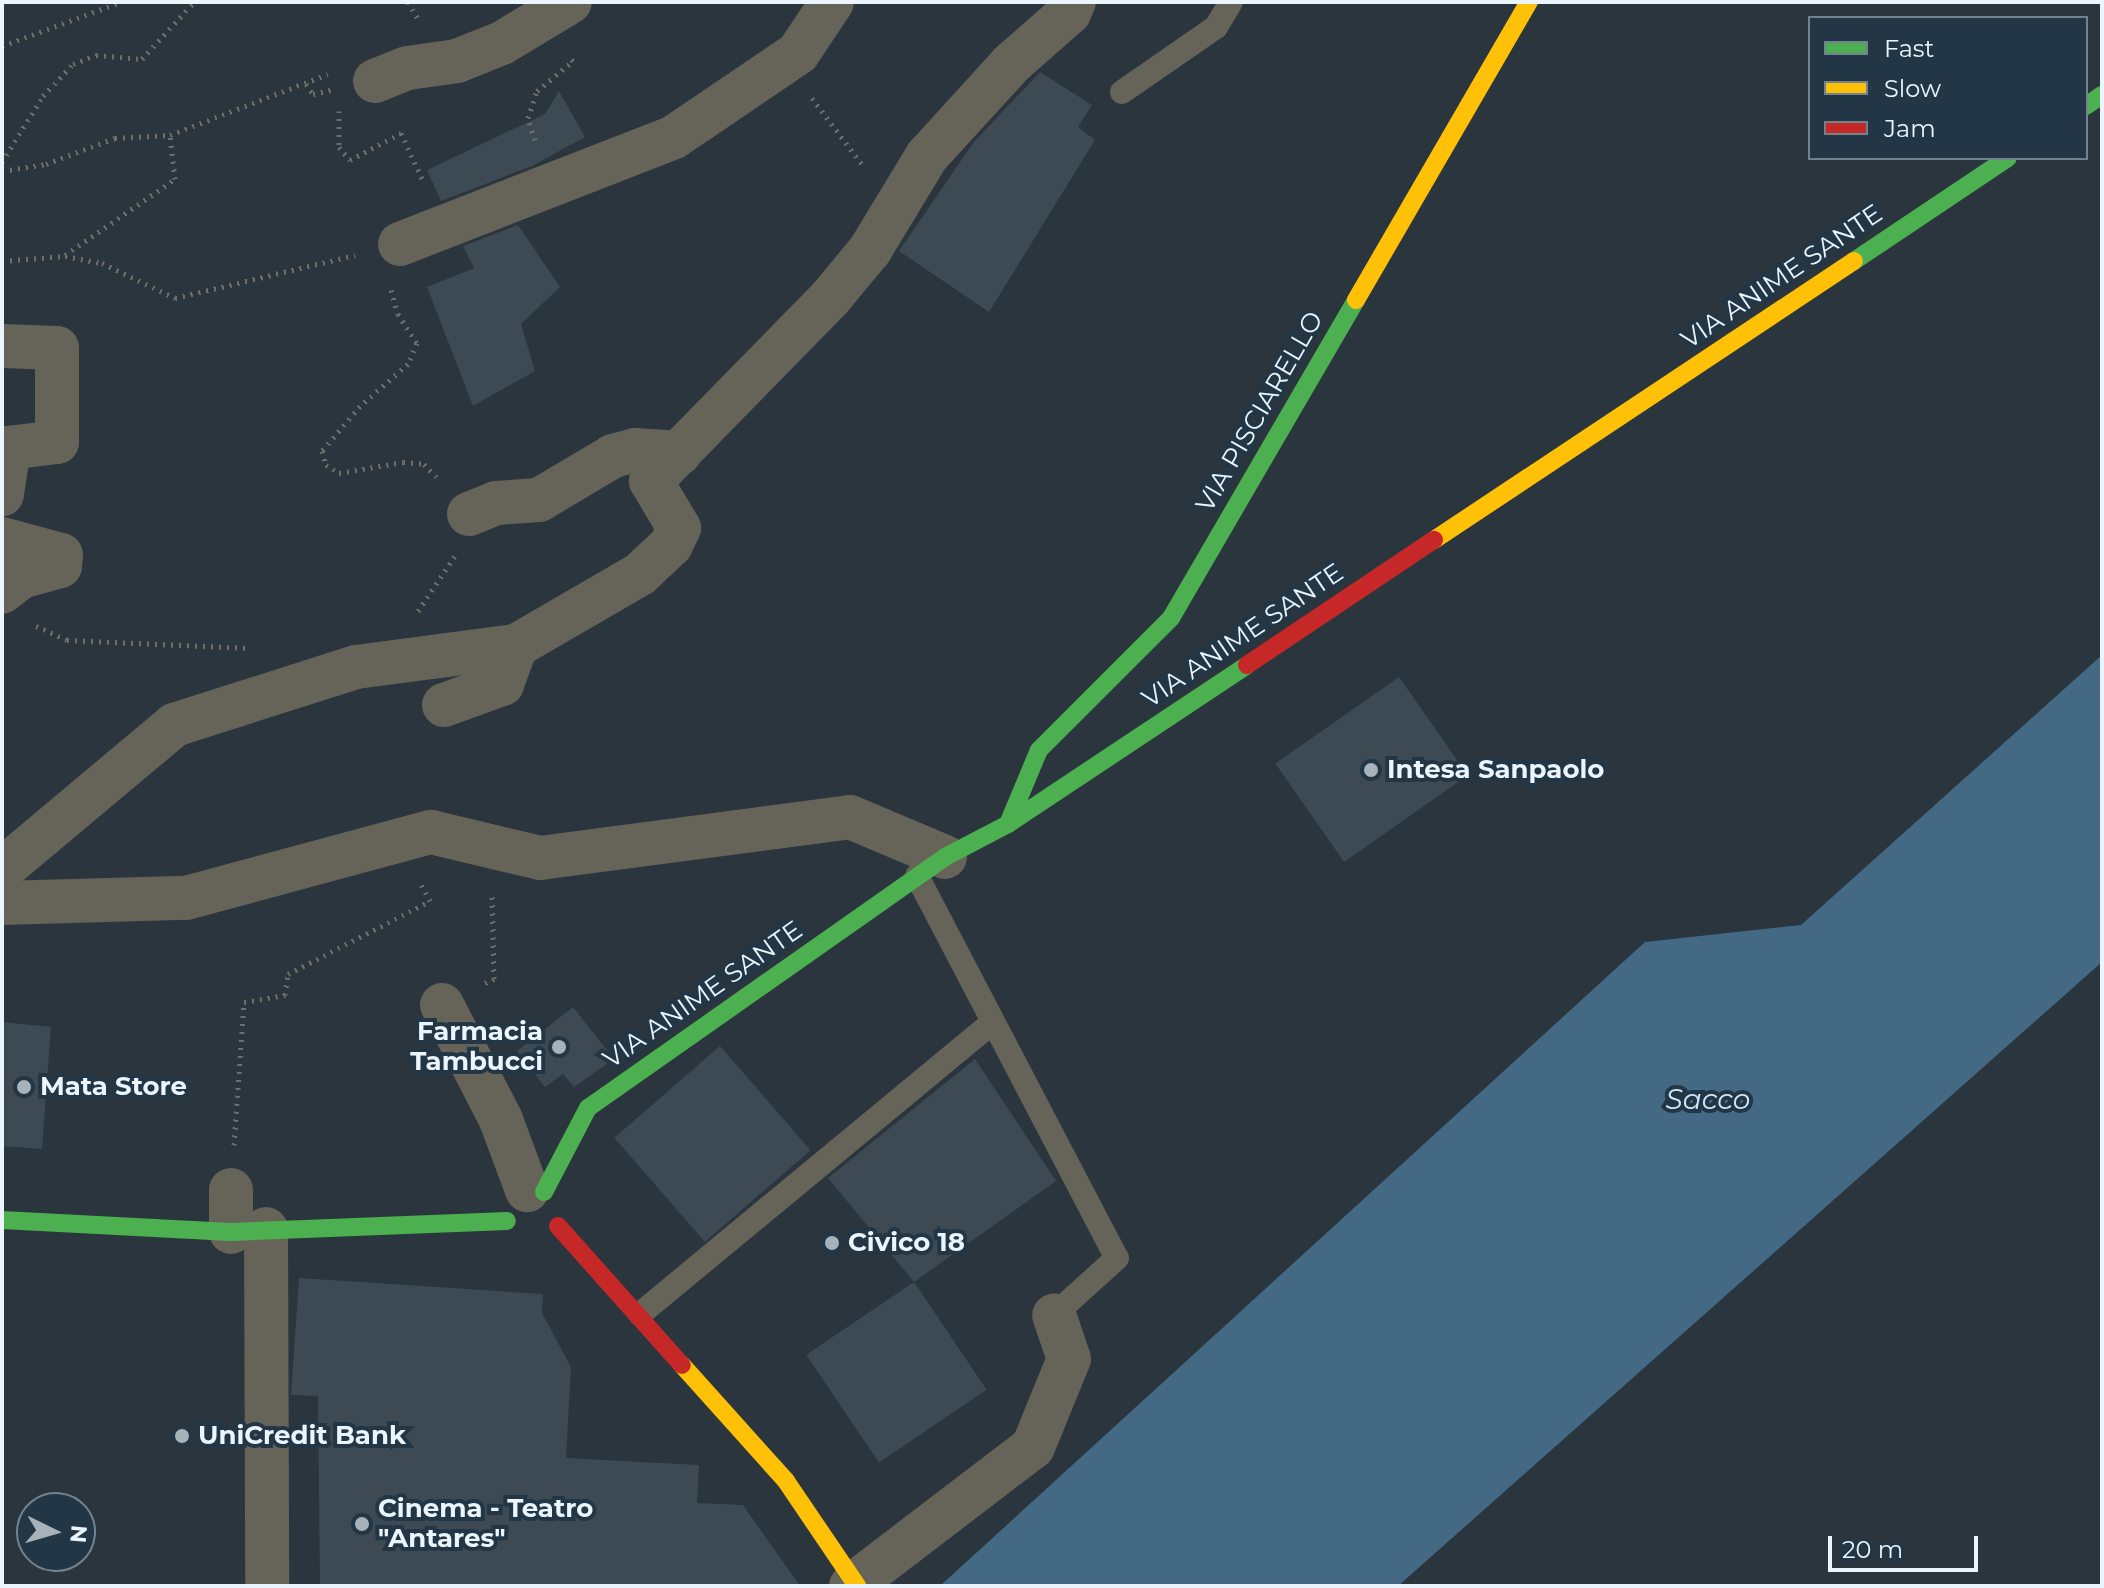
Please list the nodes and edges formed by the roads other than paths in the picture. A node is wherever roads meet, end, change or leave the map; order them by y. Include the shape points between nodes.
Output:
1 (832, 2) edge
2 (1074, 2) edge
3 (1231, 2) edge
4 (1529, 2) edge
5 (557, 11) edge
6 (375, 81) road end
7 (1122, 92) dead end
8 (2005, 160) edge
9 (390, 247) road end
10 (2, 346) edge
11 (680, 453) junction
12 (2, 494) edge
13 (469, 514) road end
14 (2, 539) edge
15 (16, 607) edge
16 (516, 646) junction
17 (444, 705) dead end
18 (1008, 824) junction
19 (6, 859) edge
20 (931, 867) junction
21 (2, 903) edge
22 (106, 904) junction
23 (442, 1005) road end
24 (993, 1022) junction
25 (526, 1201) junction
26 (242, 1217) junction
27 (2, 1220) edge
28 (558, 1226) junction
29 (640, 1314) junction
30 (1054, 1315) joint
31 (267, 1586) edge
32 (851, 1586) edge
33 (857, 1586) edge

1 - 9 street via 798,53 674,137
2 - 11 street via 927,156 870,250 831,297
3 - 7 lane via 1216,27
4 - 18 main road, VIA PISCIARELLO via 1171,618 1039,750
5 - 6 street via 457,61 408,68
8 - 18 main road, VIA ANIME SANTE
10 - 12 street via 57,348 57,442 9,448
11 - 13 street via 635,450 613,456 539,500 496,503
11 - 16 street via 651,481 679,528 671,545 640,574
14 - 15 street via 61,555 60,566 21,577
16 - 17 street via 502,684
16 - 19 street via 358,667 174,725
18 - 20 main road, VIA ANIME SANTE
19 - 22 street
20 - 22 street via 850,817 540,858 431,832 186,898
20 - 24 lane
20 - 25 main road, VIA ANIME SANTE via 588,1108
21 - 22 street
23 - 25 street via 501,1120
24 - 29 lane
24 - 30 lane via 1117,1258
25 - 26 main road
25 - 28 main road via 555,1201
25 - 28 main road via 513,1234 532,1241
26 - 27 main road
26 - 31 street
28 - 29 main road
29 - 33 main road, bridge via 786,1481
30 - 32 street via 1069,1359 1033,1447

